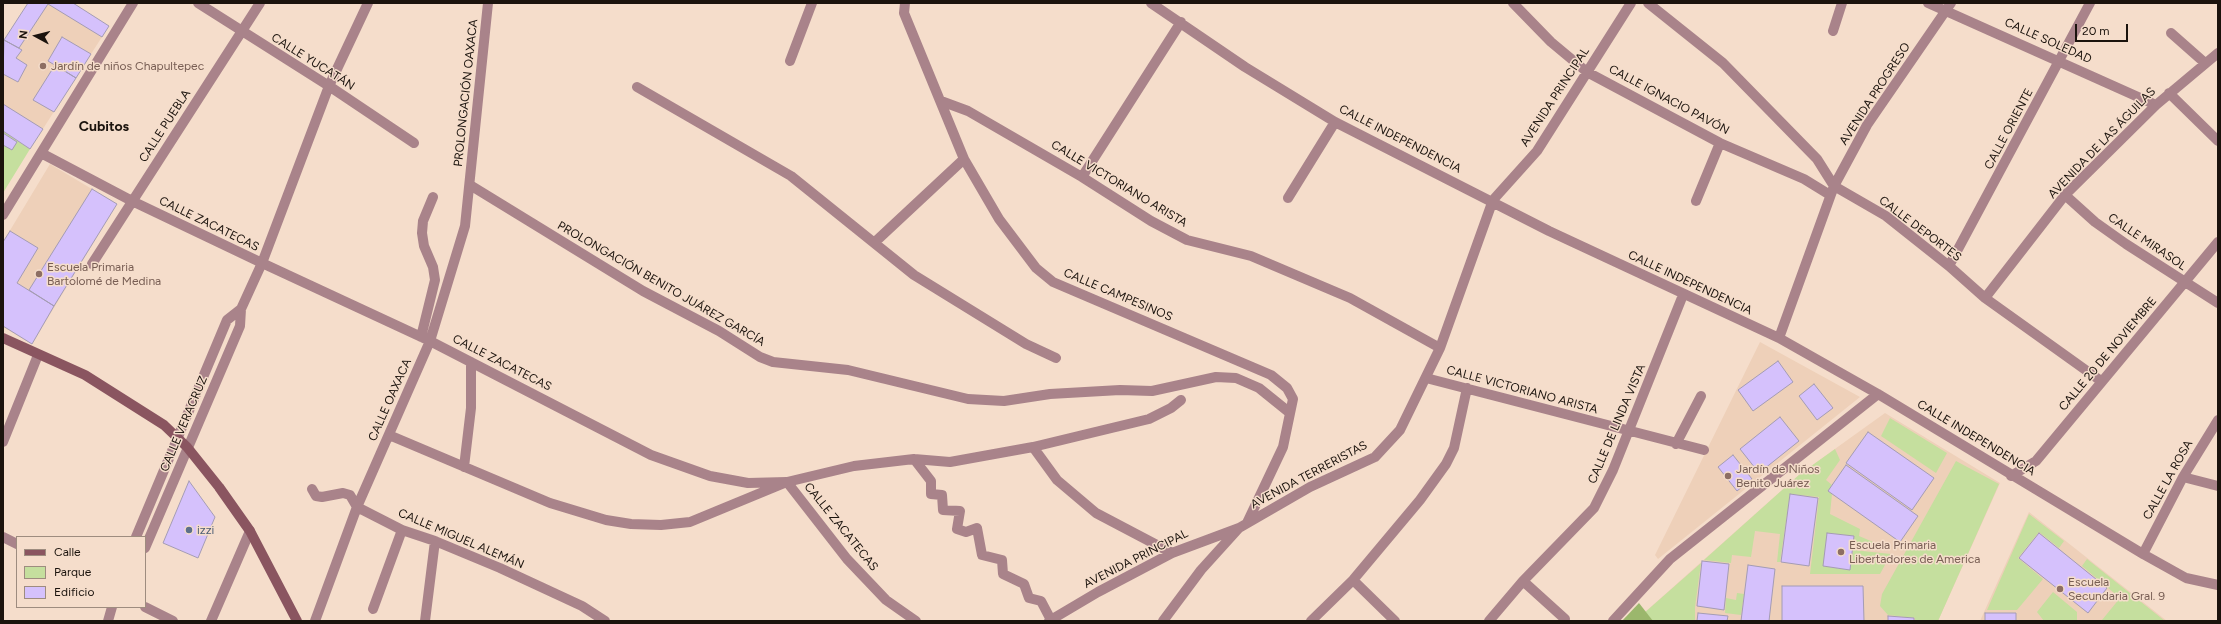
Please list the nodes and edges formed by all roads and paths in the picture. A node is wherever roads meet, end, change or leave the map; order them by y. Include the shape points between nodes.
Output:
1 (133, 3) edge
2 (198, 3) edge
3 (260, 3) edge
4 (368, 3) edge
5 (488, 3) edge
6 (812, 3) edge
7 (905, 3) edge
8 (1151, 3) edge
9 (1514, 3) edge
10 (1631, 3) edge
11 (1648, 3) edge
12 (1842, 3) edge
13 (1928, 3) edge
14 (2090, 3) edge
15 (1948, 7) edge
16 (1181, 22) junction
17 (241, 31) junction
18 (1833, 31) dead end
19 (2171, 33) dead end
20 (2218, 53) edge
21 (2060, 60) junction
22 (790, 61) dead end
23 (2205, 63) junction
24 (1587, 72) junction
25 (329, 86) junction
26 (637, 87) dead end
27 (2169, 92) junction
28 (941, 102) junction
29 (2156, 104) junction
30 (1335, 122) junction
31 (2218, 141) edge
32 (414, 143) dead end
33 (1720, 143) junction
34 (41, 153) junction
35 (964, 159) junction
36 (1082, 177) junction
37 (470, 185) junction
38 (1832, 190) junction
39 (2066, 195) junction
40 (433, 197) dead end
41 (1288, 198) dead end
42 (1493, 200) junction
43 (132, 201) junction
44 (1696, 201) dead end
45 (3, 215) edge
46 (874, 242) junction
47 (2218, 242) edge
48 (262, 263) junction
49 (92, 264) dead end
50 (1949, 266) junction
51 (2184, 283) junction
52 (1683, 295) junction
53 (1985, 298) junction
54 (2218, 303) edge
55 (241, 309) junction
56 (3, 338) edge
57 (1778, 338) junction
58 (426, 339) junction
59 (1440, 348) junction
60 (38, 355) junction
61 (1056, 358) dead end
62 (471, 362) junction
63 (1426, 378) junction
64 (2101, 381) junction
65 (1466, 388) junction
66 (1878, 394) junction
67 (1701, 396) dead end
68 (1181, 400) dead end
69 (1290, 413) junction
70 (2218, 420) edge
71 (1629, 431) junction
72 (389, 435) junction
73 (177, 438) junction
74 (3, 442) edge
75 (1676, 444) junction
76 (1033, 446) junction
77 (187, 447) junction
78 (1704, 450) dead end
79 (914, 459) junction
80 (464, 467) junction
81 (2011, 476) junction
82 (2183, 477) junction
83 (787, 482) junction
84 (2218, 486) edge
85 (312, 489) dead end
86 (357, 507) junction
87 (1243, 525) junction
88 (402, 530) junction
89 (250, 531) junction
90 (136, 536) edge
91 (3, 537) edge
92 (435, 541) junction
93 (16, 544) edge
94 (146, 546) edge
95 (1172, 553) junction
96 (2143, 554) junction
97 (1353, 580) junction
98 (1523, 581) junction
99 (2218, 585) edge
100 (146, 608) edge
101 (373, 609) dead end
102 (1565, 619) dead end
103 (1050, 620) edge
104 (173, 621) edge
105 (211, 621) edge
106 (297, 621) edge
107 (315, 621) edge
108 (425, 621) edge
109 (605, 621) edge
110 (916, 621) edge
111 (1163, 621) edge
112 (1311, 621) edge
113 (1395, 621) edge
114 (1490, 621) edge
115 (1613, 621) edge

1 - 34 street
2 - 17 street, CALLE YUCATÁN
3 - 17 street, CALLE PUEBLA
4 - 25 street, CALLE VERACRUZ
5 - 37 street, PROLONGACIÓN OAXACA
6 - 22 street
7 - 28 street, CALLE CAMPESINOS via 904,13
8 - 16 street, CALLE INDEPENDENCIA
9 - 24 street, CALLE IGNACIO PAVÓN via 1551,42
10 - 24 street, AVENIDA PRINCIPAL
11 - 38 street, CALLE DEPORTES via 1723,62 1817,159
12 - 18 street
13 - 15 street, CALLE SOLEDAD
14 - 21 street, CALLE ORIENTE
15 - 21 street, CALLE SOLEDAD
15 - 38 street, AVENIDA PROGRESO via 1867,125
16 - 30 street, CALLE INDEPENDENCIA via 1245,67
16 - 36 street
17 - 25 street, CALLE YUCATÁN
17 - 43 street, CALLE PUEBLA
19 - 23 street
20 - 23 street, AVENIDA DE LAS ÁGUILAS
21 - 29 street, CALLE SOLEDAD
21 - 50 street, CALLE ORIENTE
23 - 27 street, AVENIDA DE LAS ÁGUILAS
24 - 33 street, CALLE IGNACIO PAVÓN
24 - 42 street, AVENIDA PRINCIPAL via 1537,151
25 - 32 street, CALLE YUCATÁN
25 - 48 street, CALLE VERACRUZ
26 - 46 street via 791,176
27 - 29 street, AVENIDA DE LAS ÁGUILAS
27 - 31 street
28 - 35 street, CALLE CAMPESINOS
28 - 36 street, CALLE VICTORIANO ARISTA via 968,111
29 - 39 street, AVENIDA DE LAS ÁGUILAS
30 - 41 street
30 - 42 street, CALLE INDEPENDENCIA
33 - 38 street, CALLE IGNACIO PAVÓN
33 - 44 street
34 - 43 street, CALLE ZACATECAS
34 - 45 street
35 - 46 street
35 - 69 street, CALLE CAMPESINOS via 999,219 1036,268 1053,282 1271,375 1287,388 1293,399
36 - 59 street, CALLE VICTORIANO ARISTA via 1151,221 1187,240 1251,256 1350,298
37 - 58 street, CALLE OAXACA via 464,226
37 - 69 street, PROLONGACIÓN BENITO JUÁREZ GARCÍA via 642,291 773,362 848,370 968,399 1004,401 1058,394 1120,390 1152,391 1216,377 1236,378 1259,388
38 - 50 street, CALLE DEPORTES via 1886,216
38 - 57 street, AVENIDA PROGRESO
39 - 51 street, CALLE MIRASOL via 2095,222
39 - 53 street, AVENIDA DE LAS ÁGUILAS
40 - 58 street via 423,221 422,233 435,280
42 - 52 street, CALLE INDEPENDENCIA via 1549,231
42 - 59 street, AVENIDA TERRERISTAS
43 - 48 street, CALLE ZACATECAS
43 - 49 street, CALLE PUEBLA
46 - 61 street via 914,275 1026,344
47 - 51 street, CALLE 20 DE NOVIEMBRE
48 - 55 street, CALLE VERACRUZ
48 - 58 street, CALLE ZACATECAS
50 - 53 street, CALLE DEPORTES
51 - 54 street, CALLE MIRASOL
51 - 64 street, CALLE 20 DE NOVIEMBRE
52 - 57 street, CALLE INDEPENDENCIA
52 - 71 street, CALLE DE LINDA VISTA
53 - 64 street, CALLE DEPORTES
55 - 73 street, CALLE VERACRUZ via 228,320
55 - 77 street, CALLE VERACRUZ via 240,326
56 - 60 main road
57 - 66 street, CALLE INDEPENDENCIA
58 - 62 street, CALLE ZACATECAS
58 - 72 street, CALLE OAXACA
59 - 63 street, AVENIDA TERRERISTAS
60 - 73 main road via 85,375 164,425
60 - 74 street
62 - 80 street via 471,408
62 - 83 street, CALLE ZACATECAS via 651,455 710,476 748,483
63 - 65 street, CALLE VICTORIANO ARISTA
63 - 87 street, AVENIDA TERRERISTAS via 1400,430 1375,457 1310,487
64 - 81 street, CALLE 20 DE NOVIEMBRE via 2036,461
65 - 71 street, CALLE VICTORIANO ARISTA
65 - 97 street via 1454,448 1446,464 1420,500
66 - 81 street, CALLE INDEPENDENCIA
66 - 115 street via 1670,559
67 - 75 street
68 - 76 street via 1172,408 1149,419
69 - 87 street, CALLE CAMPESINOS via 1283,447
70 - 82 street, CALLE LA ROSA
71 - 75 street, CALLE VICTORIANO ARISTA
71 - 98 street, CALLE DE LINDA VISTA via 1594,508
72 - 80 street
72 - 86 street, CALLE OAXACA
73 - 77 main road
73 - 90 street, CALLE VERACRUZ
75 - 78 street, CALLE VICTORIANO ARISTA
76 - 79 street via 950,462
76 - 95 street via 1057,480 1096,513
77 - 89 main road
77 - 94 street, CALLE VERACRUZ
79 - 83 street via 854,466
79 - 103 street via 931,480 931,494 942,495 943,510 960,511 957,529 966,532 977,528 982,555 1002,560 1004,574 1024,584 1029,598 1040,601
80 - 83 street via 550,503 584,514 631,524 661,525 690,522
81 - 96 street, CALLE INDEPENDENCIA
82 - 84 street
82 - 96 street, CALLE LA ROSA
83 - 110 street, CALLE ZACATECAS via 847,559 886,600
85 - 86 street, CALLE MIGUEL ALEMÁN via 316,496 322,497 343,493 350,495
86 - 88 street, CALLE MIGUEL ALEMÁN
86 - 107 street, CALLE OAXACA
87 - 95 street, AVENIDA PRINCIPAL
87 - 111 street, AVENIDA TERRERISTAS via 1201,570
88 - 92 street, CALLE MIGUEL ALEMÁN
88 - 101 street
89 - 105 street
89 - 106 main road
91 - 93 street
92 - 108 street
92 - 109 street, CALLE MIGUEL ALEMÁN via 582,606
95 - 103 street, AVENIDA PRINCIPAL
96 - 99 street, CALLE INDEPENDENCIA via 2186,578
97 - 112 street
97 - 113 street
98 - 102 street
98 - 114 street, CALLE DE LINDA VISTA
100 - 104 street

